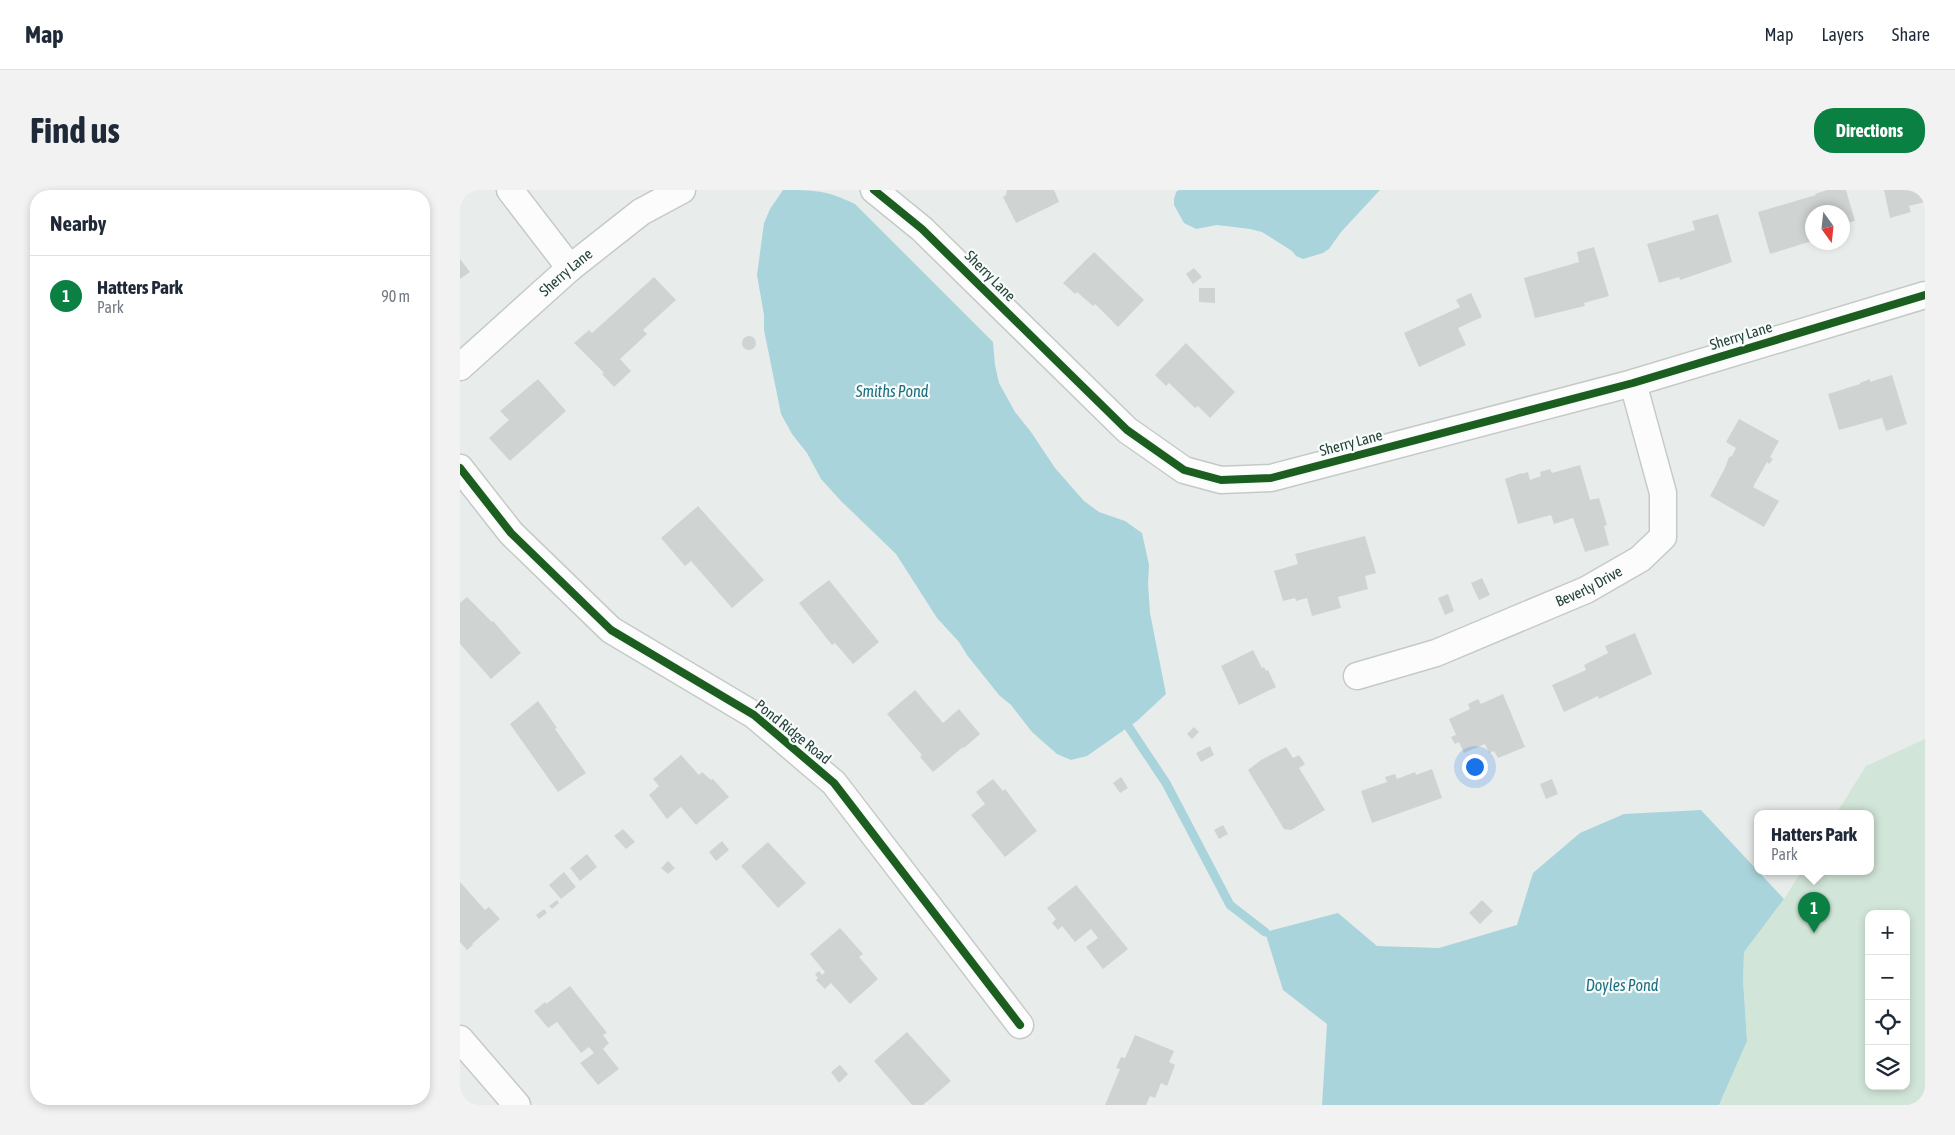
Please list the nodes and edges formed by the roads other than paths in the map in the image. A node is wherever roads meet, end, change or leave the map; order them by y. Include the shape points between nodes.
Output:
1 (510, 190) edge
2 (682, 190) edge
3 (874, 190) edge
4 (570, 268) junction
5 (1925, 295) edge
6 (460, 367) edge
7 (1633, 383) junction
8 (460, 468) edge
9 (1357, 676) dead end
10 (1020, 1025) dead end
11 (460, 1039) edge
12 (517, 1105) edge

1 - 4 street
2 - 4 street, Sherry Lane via 641,212
3 - 7 street, Sherry Lane via 922,229 1127,430 1184,470 1221,480 1271,478
4 - 6 street, Sherry Lane
5 - 7 street, Sherry Lane
7 - 9 street, Beverly Drive via 1663,493 1662,537 1640,559 1586,590 1436,653
8 - 10 street, Pond Ridge Road via 511,533 611,630 754,715 834,783
11 - 12 street

